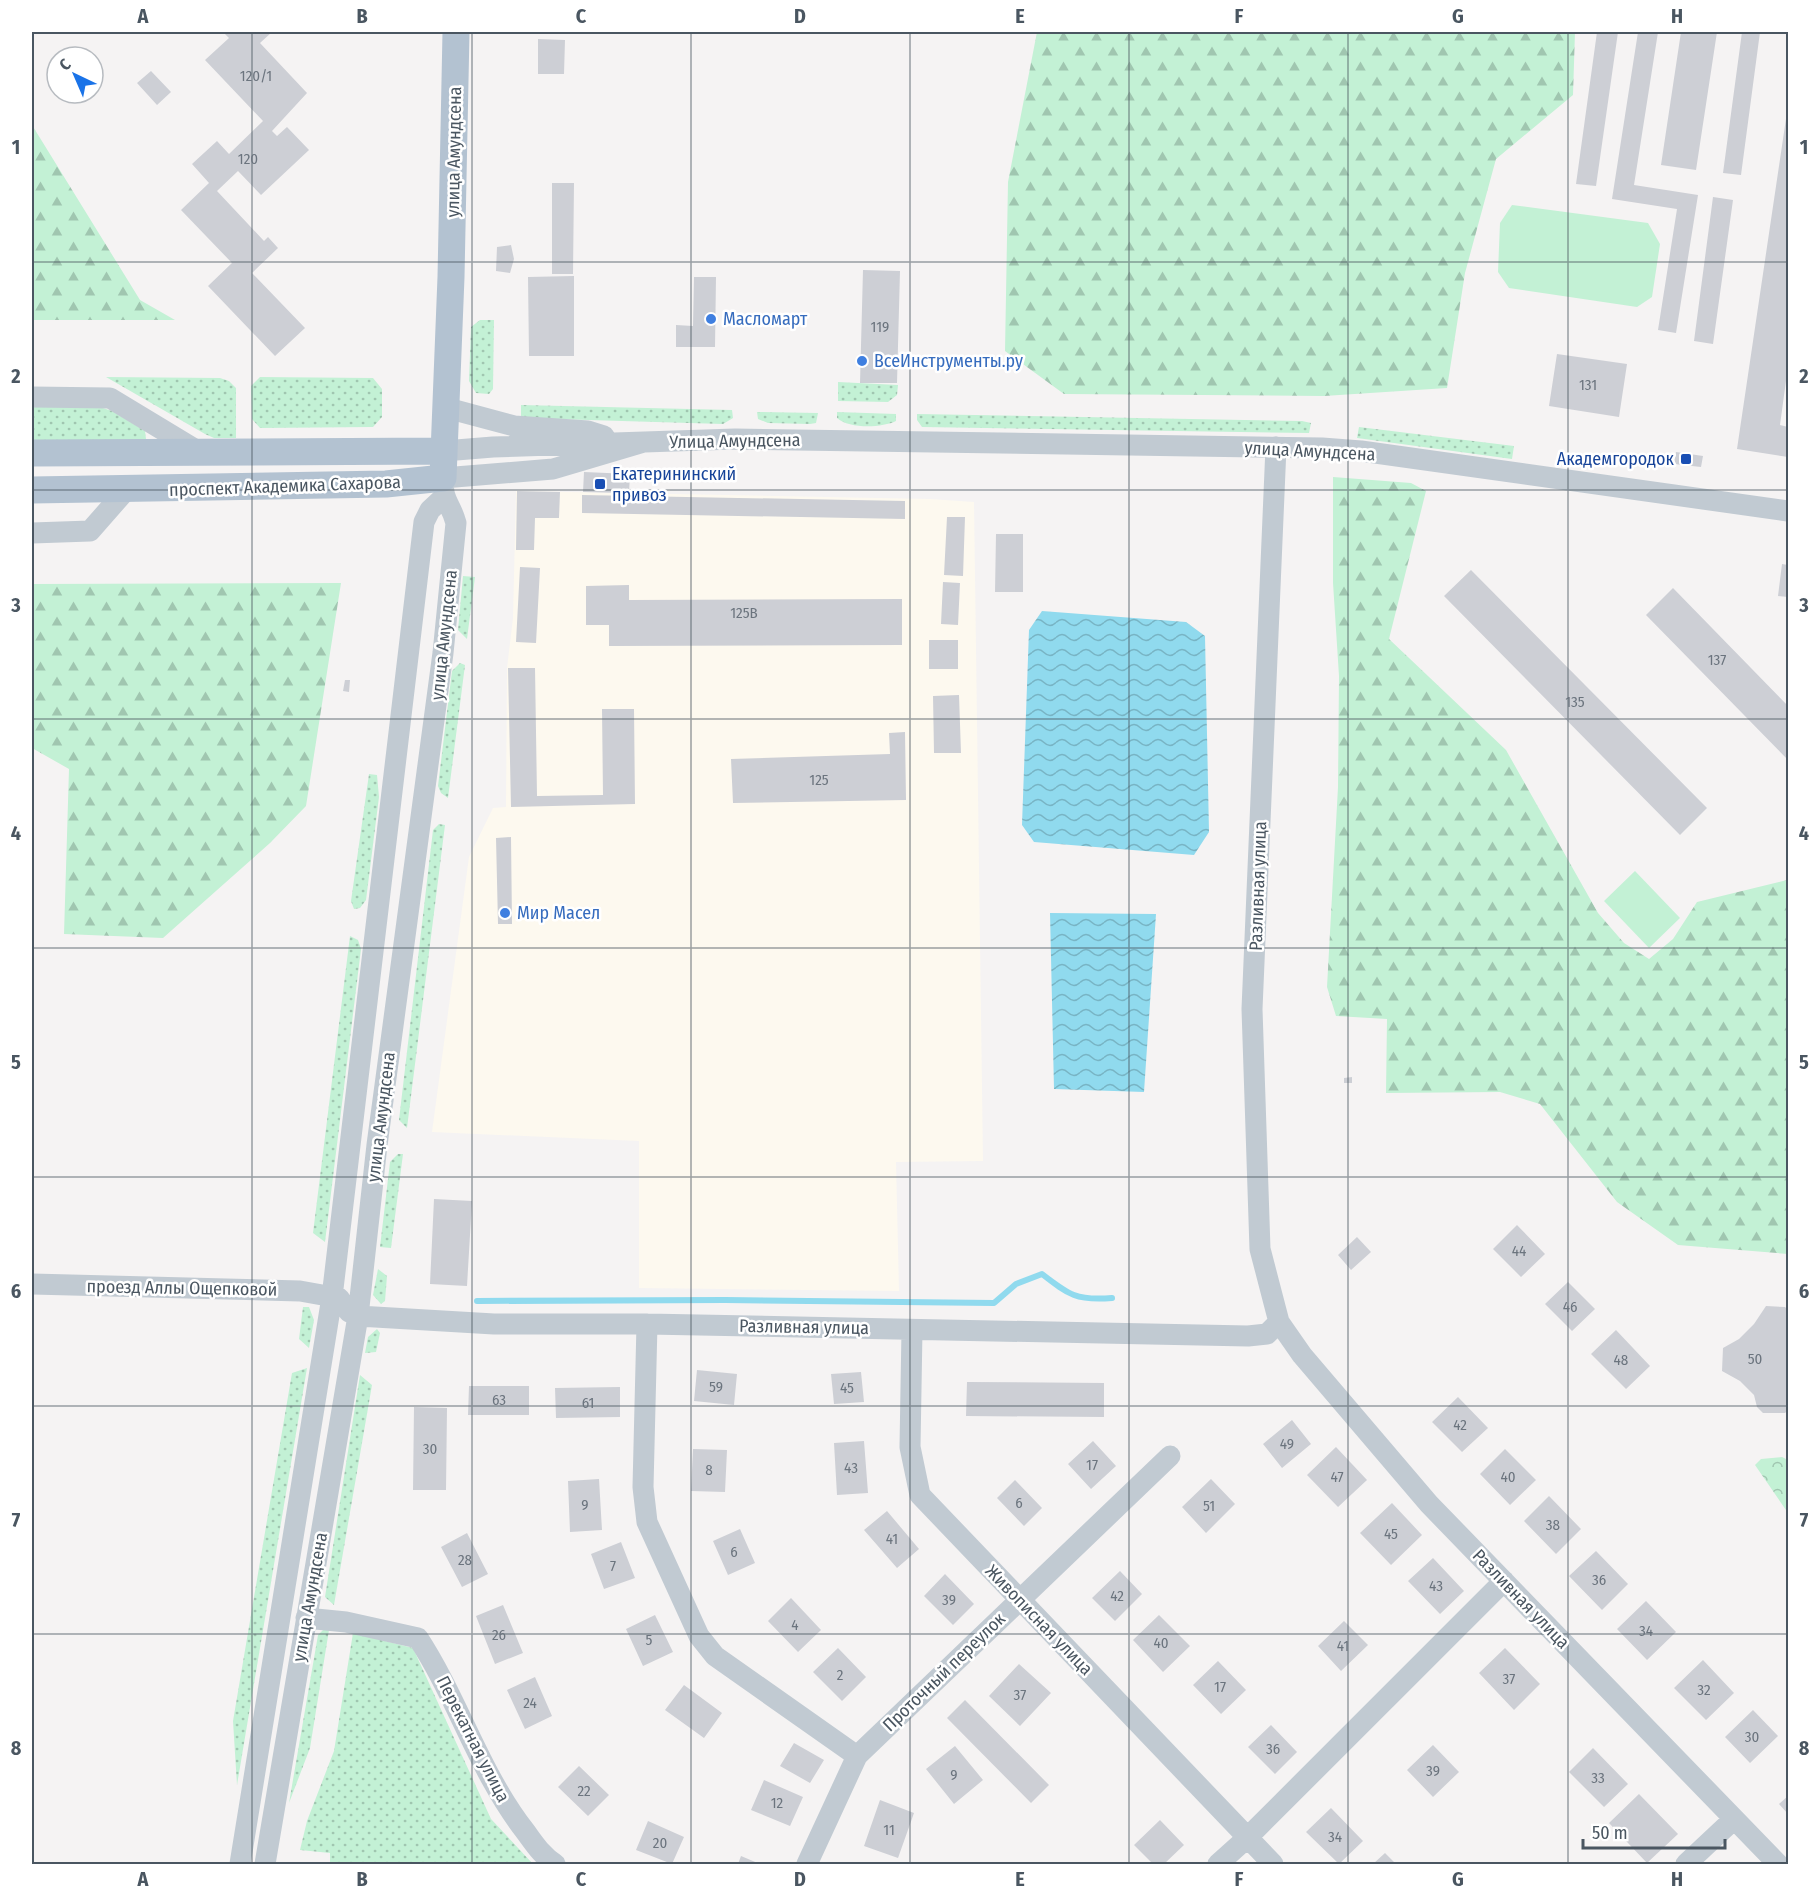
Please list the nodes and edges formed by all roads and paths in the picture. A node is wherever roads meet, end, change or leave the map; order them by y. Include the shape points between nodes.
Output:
1 (456, 32) edge
2 (32, 396) edge
3 (447, 408) junction
4 (827, 441) joint
5 (634, 442) junction
6 (1276, 447) junction
7 (444, 451) junction
8 (32, 453) edge
9 (201, 453) junction
10 (443, 488) junction
11 (32, 490) edge
12 (126, 490) junction
13 (1788, 511) edge
14 (32, 533) edge
15 (32, 1284) edge
16 (332, 1297) junction
17 (358, 1316) junction
18 (1279, 1322) junction
19 (646, 1324) junction
20 (912, 1330) junction
21 (1170, 1456) dead end
22 (1504, 1581) junction
23 (1020, 1599) junction
24 (306, 1618) junction
25 (261, 1733) junction
26 (286, 1736) junction
27 (857, 1756) junction
28 (1734, 1819) junction
29 (1247, 1838) junction
30 (241, 1856) edge
31 (266, 1857) edge
32 (555, 1864) edge
33 (807, 1864) edge
34 (1218, 1864) edge
35 (1273, 1864) edge
36 (1686, 1864) edge
37 (1778, 1864) edge

1 - 3 main road, улица Амундсена
2 - 9 street, проспект Академика Сахарова via 110,398
3 - 5 street via 496,423 588,430
3 - 7 main road, улица Амундсена
4 - 5 street, Улица Амундсена
4 - 6 street, улица Амундсена
5 - 7 street
5 - 10 street, улица Амундсена via 553,469
6 - 13 street, улица Амундсена via 1361,451
6 - 18 street, Разливная улица via 1252,1010 1260,1249
7 - 9 main road, проспект Академика Сахарова
7 - 10 main road, улица Амундсена
8 - 9 main road, проспект Академика Сахарова
10 - 12 main road, проспект Академика Сахарова via 392,484
10 - 16 street, улица Амундсена via 424,522
10 - 17 street, улица Амундсена via 456,523 443,653
11 - 12 main road, проспект Академика Сахарова
12 - 14 street via 90,531
15 - 16 street, проезд Аллы Ощепковой via 300,1291
16 - 17 street via 339,1298 349,1312
16 - 25 street, улица Амундсена
17 - 19 street, Разливная улица via 494,1324
17 - 24 street, улица Амундсена
18 - 20 street, Разливная улица via 1267,1334 1248,1336
18 - 22 street, Разливная улица via 1302,1355 1429,1504
19 - 20 street, Разливная улица
19 - 27 street via 643,1487 647,1522 672,1581 699,1636 715,1656
20 - 23 street, Живописная улица via 910,1447 920,1495
21 - 23 street, Проточный переулок
22 - 28 street, Разливная улица
22 - 29 street
23 - 27 street, Проточный переулок
23 - 29 street, Живописная улица
24 - 26 street, улица Амундсена
24 - 32 street, Перекатная улица via 346,1622 418,1638 436,1665 506,1806 545,1858
25 - 26 street
25 - 30 street, улица Амундсена
26 - 31 street, улица Амундсена
27 - 33 street, Проточный переулок
28 - 36 street
28 - 37 street, Разливная улица
29 - 34 street
29 - 35 street, Живописная улица

